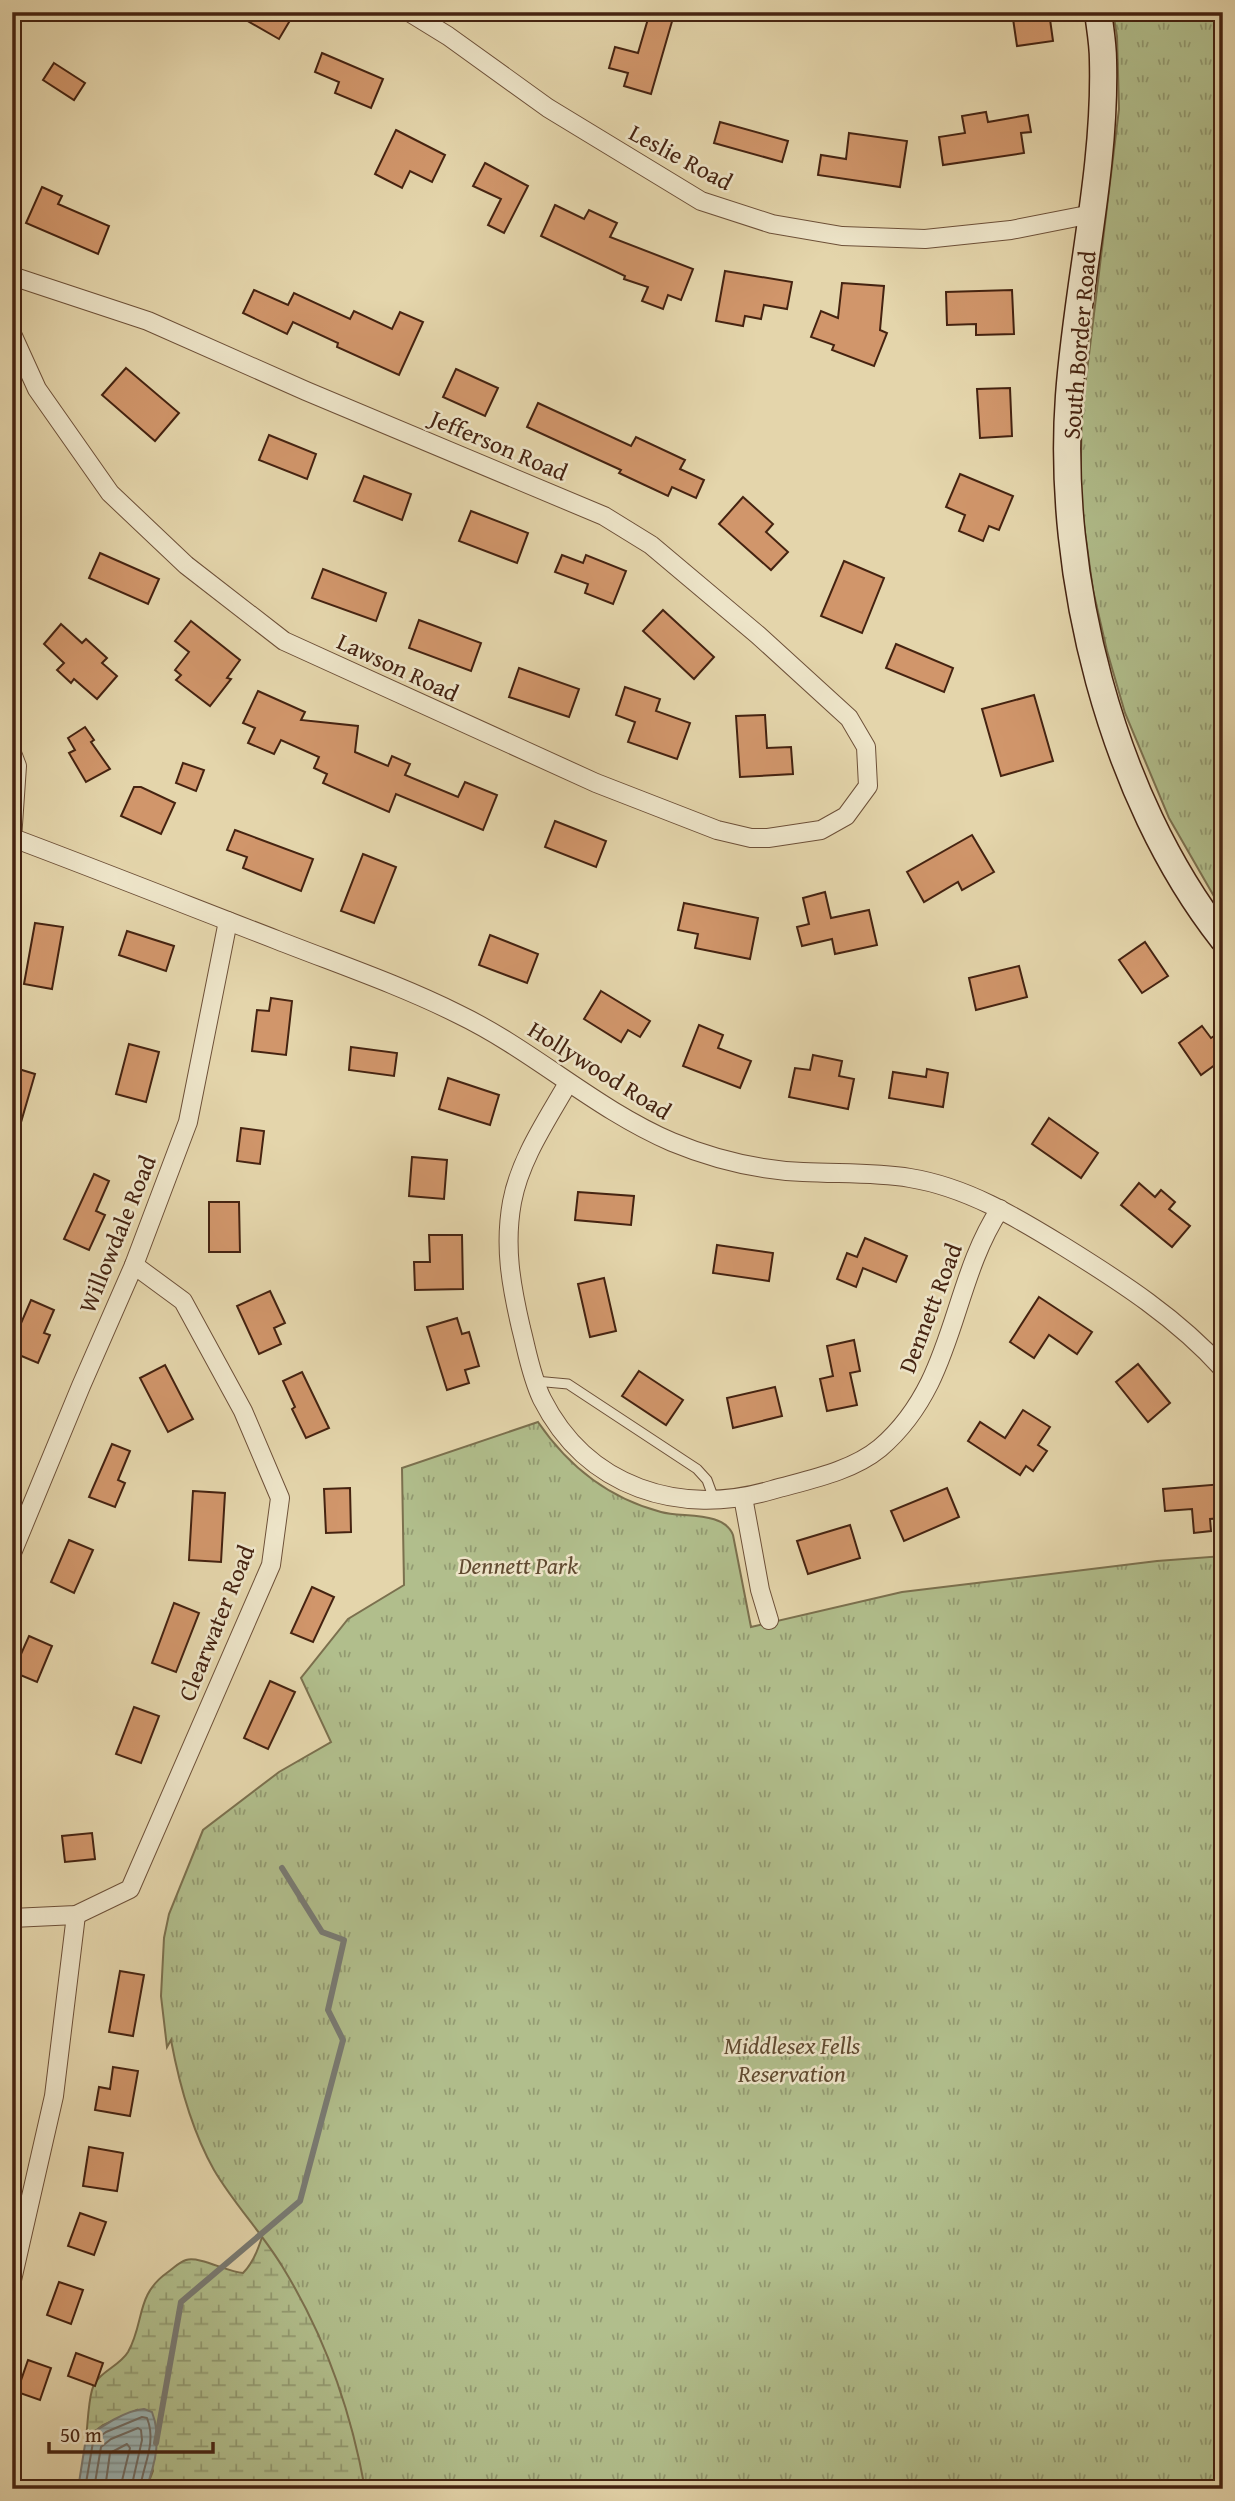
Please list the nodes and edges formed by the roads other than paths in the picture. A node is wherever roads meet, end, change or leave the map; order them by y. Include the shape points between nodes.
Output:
1 (440, 12) edge
2 (1098, 12) edge
3 (413, 15) edge
4 (1092, 214) junction
5 (12, 276) edge
6 (12, 334) edge
7 (12, 753) edge
8 (868, 786) joint
9 (13, 839) edge
10 (229, 921) junction
11 (1223, 939) edge
12 (568, 1083) junction
13 (1000, 1209) junction
14 (134, 1265) junction
15 (1223, 1369) edge
16 (535, 1381) junction
17 (743, 1496) junction
18 (714, 1500) junction
19 (12, 1553) edge
20 (769, 1620) dead end
21 (76, 1915) junction
22 (12, 1918) edge
23 (21, 2201) edge
24 (12, 2280) edge

1 - 3 street
2 - 4 main road, South Border Road via 1103,72
3 - 4 street, Leslie Road via 548,108 690,195 772,225 842,236 925,239 1011,230
4 - 11 main road, South Border Road via 1069,397 1069,503 1080,604 1100,688 1131,775 1165,849
5 - 8 street, Jefferson Road via 148,320 604,516 650,545 849,718 866,747
6 - 8 street, Lawson Road via 37,388 110,493 186,565 284,641 596,783 717,830 751,838 821,830 846,816
7 - 9 street via 17,766
9 - 10 street, Hollywood Road
10 - 12 street, Hollywood Road via 461,1015
10 - 14 street, Willowdale Road via 188,1122
12 - 13 street, Hollywood Road via 646,1129 723,1159 785,1171 915,1179
12 - 16 street, Dennett Road via 523,1166 509,1228 509,1275
13 - 15 street, Hollywood Road via 1093,1264 1172,1319
13 - 17 street, Dennett Road via 981,1244 938,1364 900,1429 859,1461
14 - 19 street, Willowdale Road
14 - 21 street, Clearwater Road via 183,1301 243,1411 280,1498 271,1564 130,1889
16 - 18 lane via 568,1384 697,1469
16 - 18 street, Dennett Road via 560,1429 606,1471 661,1495
17 - 18 street, Dennett Road
17 - 20 street
21 - 22 street
21 - 23 street via 54,2096
23 - 24 street

